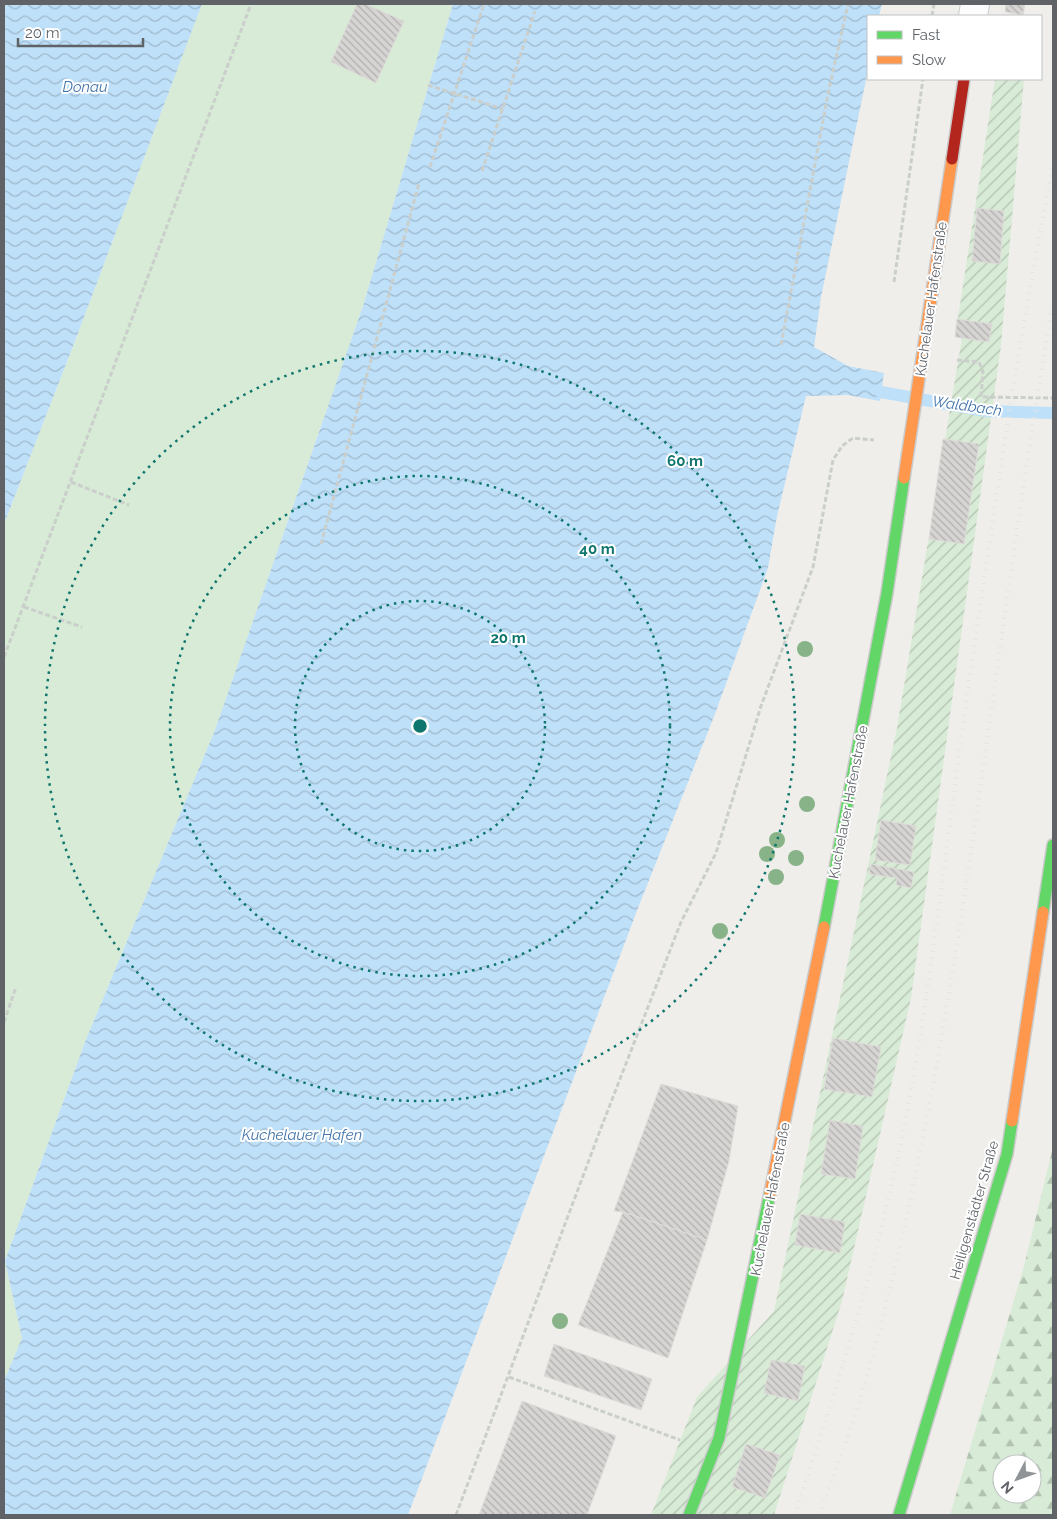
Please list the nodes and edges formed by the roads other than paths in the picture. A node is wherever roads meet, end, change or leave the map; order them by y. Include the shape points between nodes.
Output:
1 (964, 80) edge
2 (1053, 845) edge
3 (689, 1515) edge
4 (899, 1515) edge

1 - 3 street, Kuchelauer Hafenstraße via 886,593 833,880 719,1438
2 - 4 street, Heiligenstädter Straße via 1007,1154

